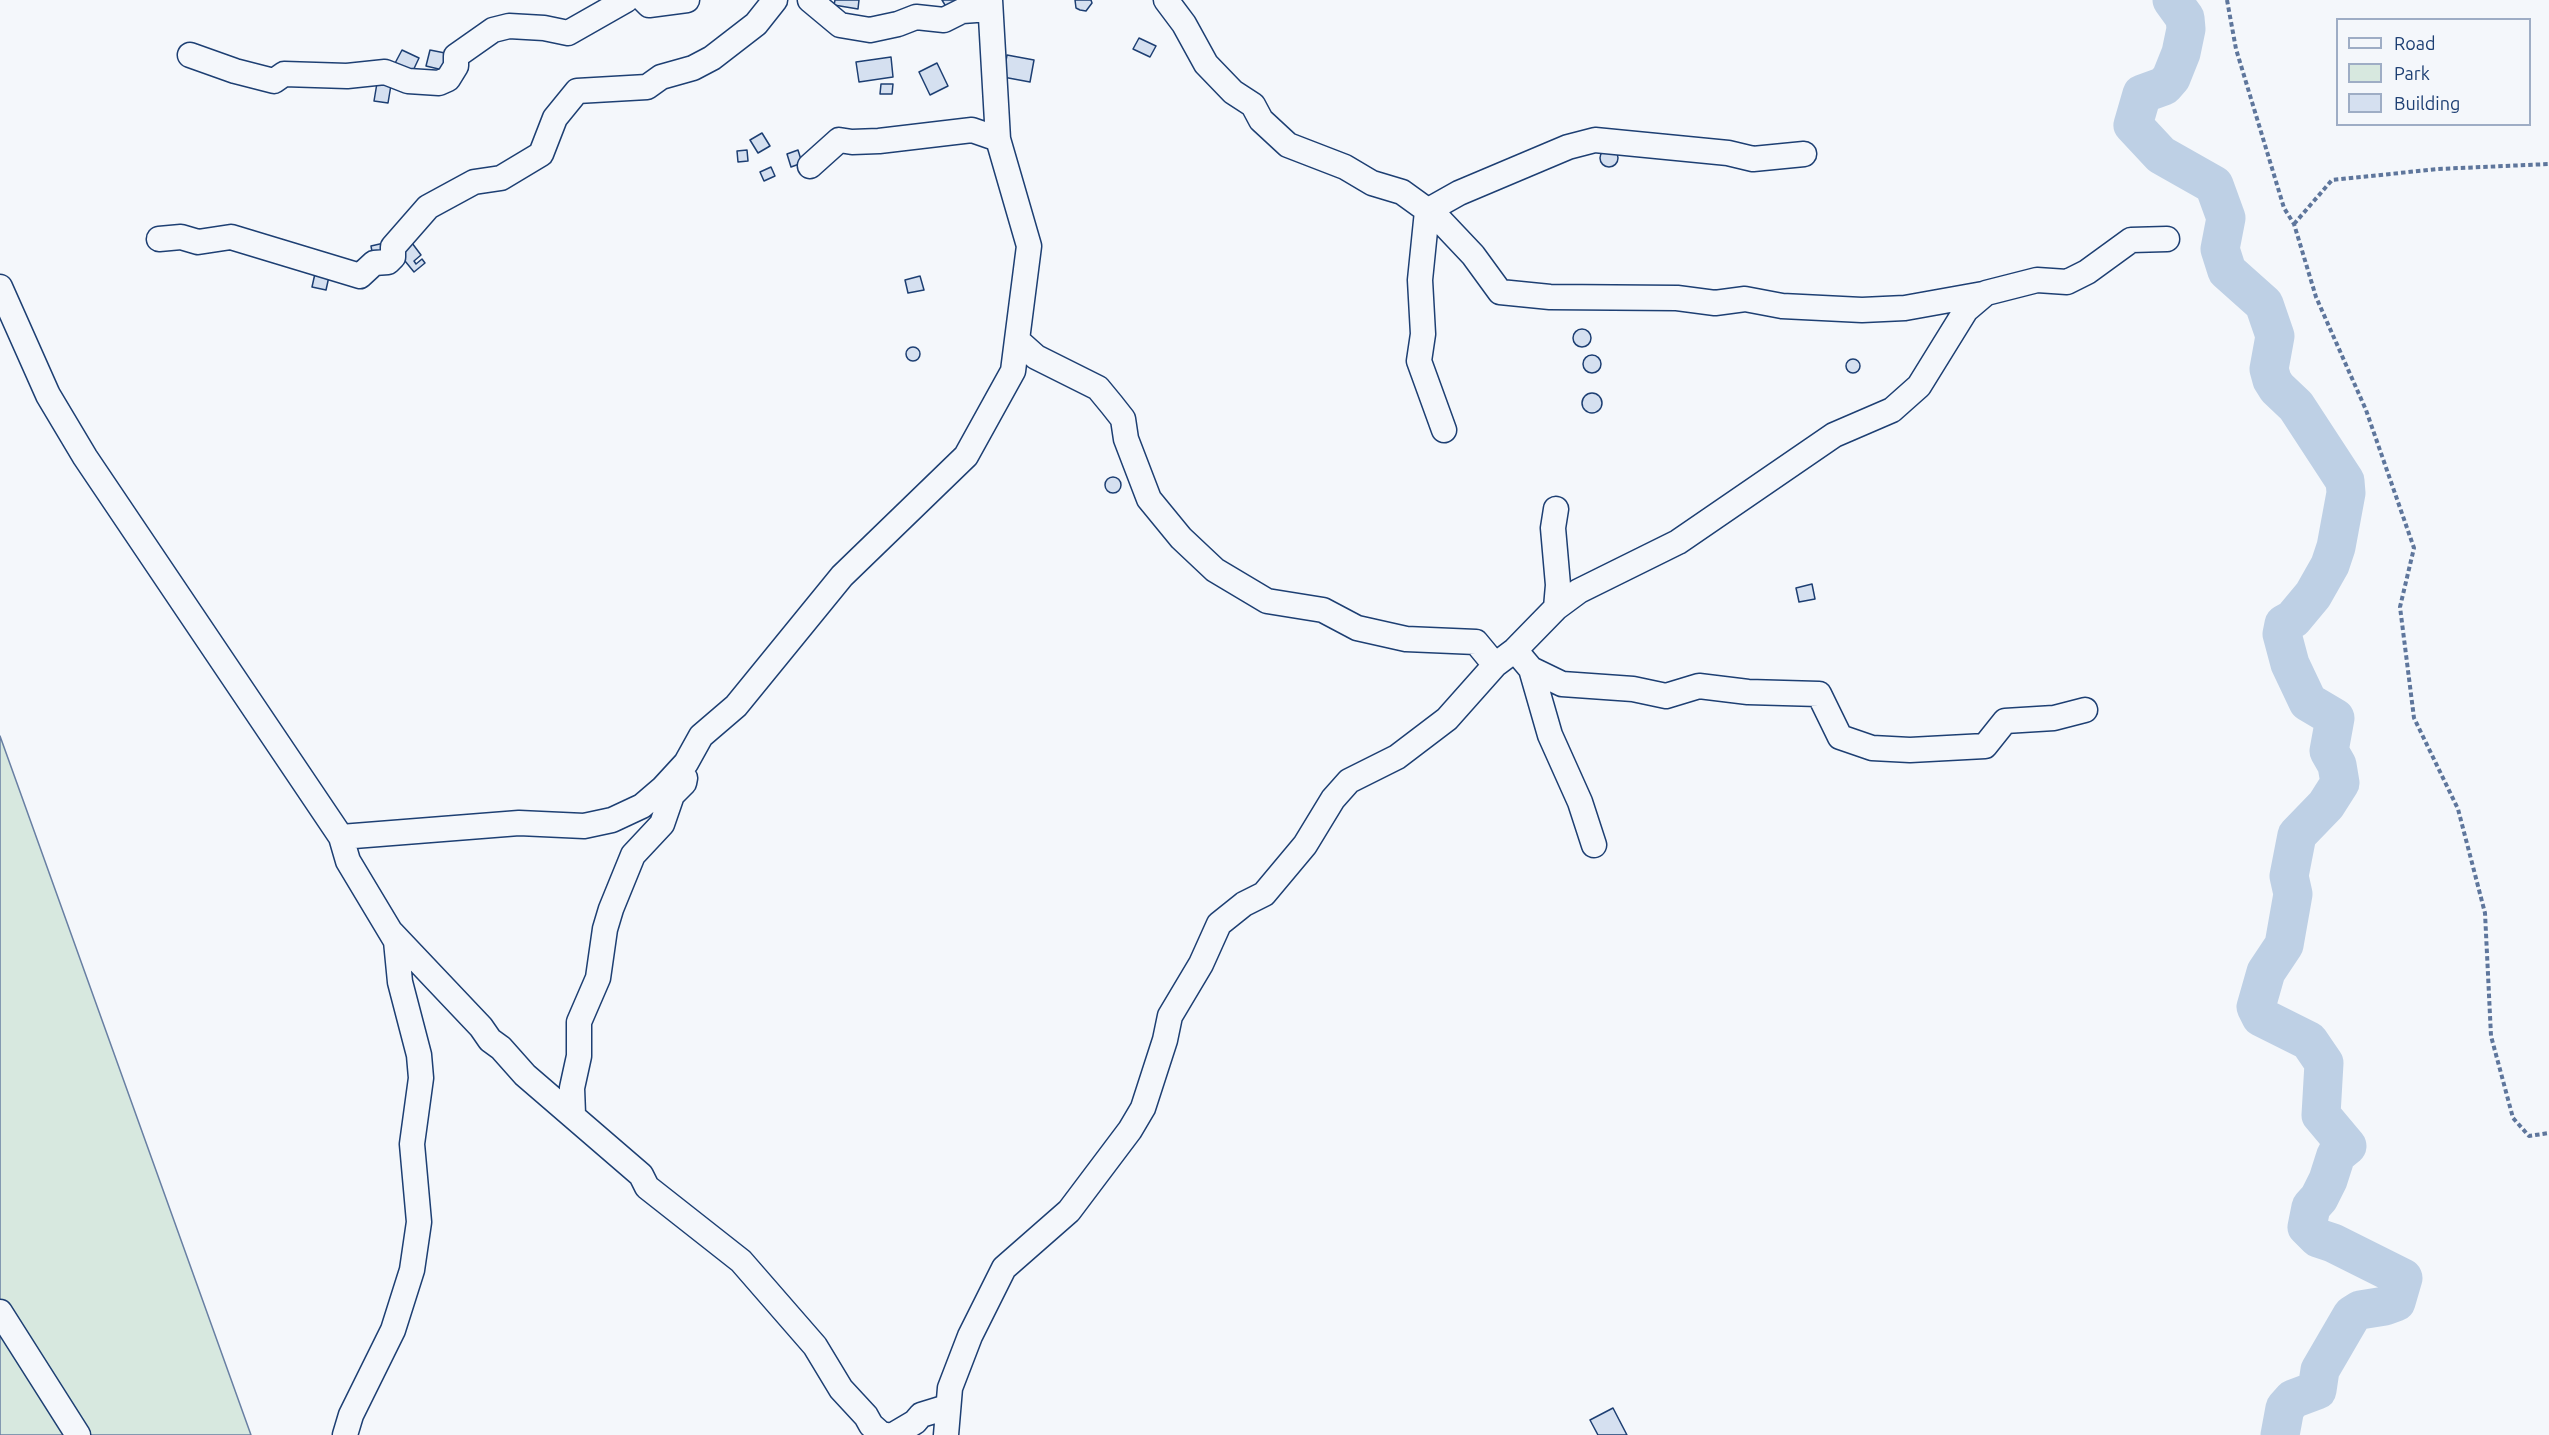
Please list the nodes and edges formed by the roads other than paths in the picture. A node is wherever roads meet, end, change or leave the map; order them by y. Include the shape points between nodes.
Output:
1 (626, 0) edge
2 (644, 0) edge
3 (687, 0) edge
4 (775, 0) edge
5 (810, 0) edge
6 (1166, 0) edge
7 (990, 4) edge
8 (190, 55) dead end
9 (998, 139) junction
10 (1804, 154) dead end
11 (810, 166) dead end
12 (1427, 211) junction
13 (159, 239) dead end
14 (2167, 239) dead end
15 (0, 287) edge
16 (1986, 293) junction
17 (1017, 340) junction
18 (1444, 430) dead end
19 (1556, 509) dead end
20 (1556, 608) junction
21 (1515, 650) junction
22 (1495, 665) junction
23 (1531, 669) junction
24 (2085, 710) dead end
25 (686, 763) junction
26 (341, 837) junction
27 (1594, 845) dead end
28 (390, 931) junction
29 (573, 1114) junction
30 (0, 1312) edge
31 (947, 1407) junction
32 (78, 1435) edge
33 (345, 1435) edge
34 (886, 1435) edge
35 (893, 1435) edge
36 (946, 1435) edge

1 - 8 street via 568,33 508,26 493,30 456,56 456,66 448,79 439,83 408,81 385,72 347,76 284,74 274,81
2 - 3 street via 649,5
4 - 13 street via 756,24 693,68 661,77 647,87 577,91 555,118 541,154 501,177 474,182 428,207 393,247 388,262 374,263 360,276 231,237 198,242 181,237
5 - 7 street via 840,25 870,30 916,17 944,20
6 - 12 street via 1206,64 1233,92 1253,105 1261,120 1288,145 1345,167 1372,183 1402,192
7 - 9 street
9 - 11 street via 964,130 879,141 839,140
9 - 17 street via 1029,246
10 - 12 street via 1753,159 1595,140 1568,147 1459,193
12 - 16 street via 1473,255 1500,292 1513,294 1715,303 1745,299 1782,306 1862,310 1905,309
12 - 18 street via 1420,280 1424,334 1419,361
14 - 16 street via 2131,240 2067,282 2037,280
15 - 26 street via 48,395 85,457
16 - 20 street via 1966,310 1920,386 1892,410 1834,435 1678,542 1579,591
17 - 22 street via 1036,357 1098,388 1124,419 1126,439 1149,499 1181,538 1215,570 1267,601 1323,610 1357,628 1406,639 1476,642
17 - 25 street via 1013,371 966,456 842,576 736,706 700,736
19 - 20 street
20 - 21 street
21 - 22 street
21 - 23 street
22 - 31 street via 1447,720 1397,757 1349,781 1305,845 1264,894 1219,924 1170,1016 1143,1108 1069,1211 1004,1268 964,1348
23 - 24 street via 1562,684 1633,688 1666,696 1699,686 1819,694 1840,737 1872,748 1985,746 2006,721 2054,718
23 - 27 street via 1550,735
25 - 26 street via 642,806 612,820 584,826 519,823
25 - 29 street via 684,783 672,795 662,824 633,855 611,909 598,978 579,1022
26 - 28 street via 348,861
28 - 29 street via 490,1040
28 - 33 street via 396,941 402,991 420,1067 412,1144 419,1222 412,1270 393,1330
29 - 34 street via 641,1175 646,1187 741,1261 815,1346 841,1389 871,1425
30 - 32 street
31 - 35 street via 921,1414
31 - 36 street

